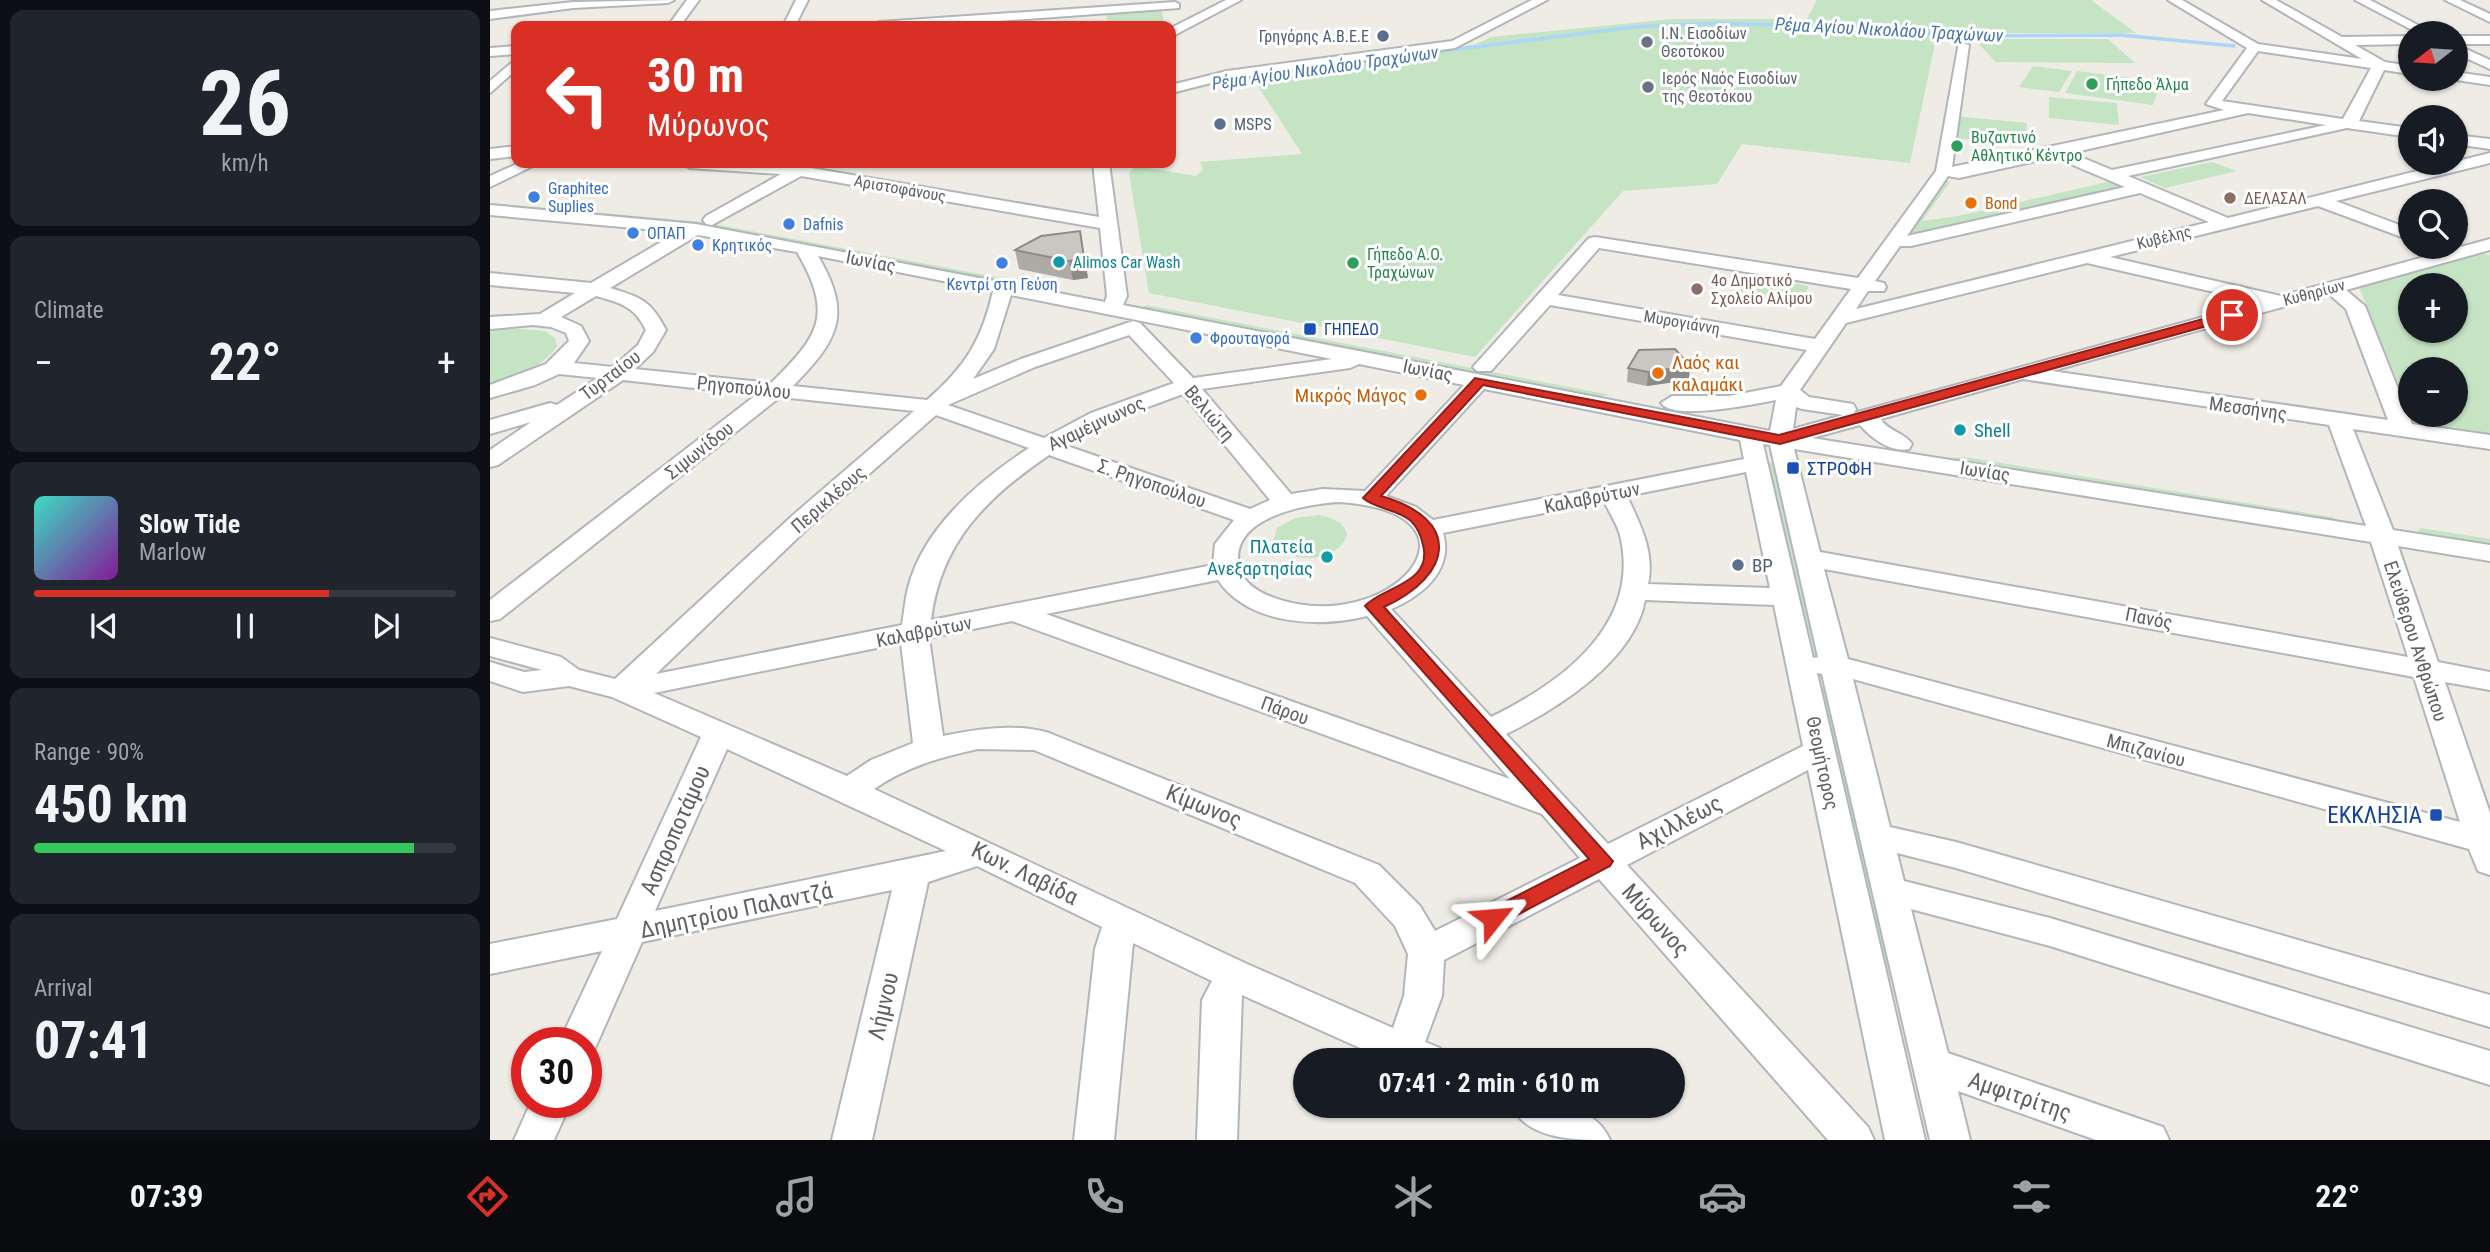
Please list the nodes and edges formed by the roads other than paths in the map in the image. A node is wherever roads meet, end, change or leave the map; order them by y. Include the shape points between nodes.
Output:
1 (668, 0) edge
2 (693, 0) edge
3 (802, 0) edge
4 (1022, 0) edge
5 (1217, 0) edge
6 (1235, 0) edge
7 (1541, 0) edge
8 (2174, 0) edge
9 (2268, 0) edge
10 (2361, 0) edge
11 (2451, 0) edge
12 (576, 3) edge
13 (1174, 3) edge
14 (1090, 6) edge
15 (1201, 9) junction
16 (490, 15) edge
17 (2490, 18) edge
18 (559, 19) dead end
19 (678, 21) edge
20 (792, 21) edge
21 (1023, 21) edge
22 (1027, 21) edge
23 (1176, 21) edge
24 (2403, 21) edge
25 (1176, 30) edge
26 (2398, 40) edge
27 (2468, 40) edge
28 (2490, 40) edge
29 (2239, 41) junction
30 (2340, 41) junction
31 (1963, 46) dead end
32 (2255, 47) junction
33 (511, 50) edge
34 (490, 52) edge
35 (2468, 54) edge
36 (2490, 65) edge
37 (2381, 66) junction
38 (2398, 68) edge
39 (511, 70) edge
40 (2468, 78) edge
41 (2490, 81) edge
42 (1176, 88) edge
43 (494, 92) edge
44 (2248, 109) junction
45 (2346, 124) junction
46 (2398, 131) edge
47 (2468, 141) edge
48 (2490, 144) edge
49 (2054, 151) junction
50 (511, 152) edge
51 (490, 154) edge
52 (2490, 158) edge
53 (520, 168) edge
54 (804, 168) edge
55 (811, 168) edge
56 (1102, 168) edge
57 (1952, 172) junction
58 (2110, 175) junction
59 (490, 182) edge
60 (2140, 188) junction
61 (2316, 199) junction
62 (490, 200) edge
63 (490, 210) edge
64 (2223, 222) junction
65 (1108, 224) junction
66 (704, 225) junction
67 (2398, 230) edge
68 (1902, 241) junction
69 (804, 248) junction
70 (2084, 257) junction
71 (2418, 259) edge
72 (2423, 259) edge
73 (490, 279) edge
74 (1865, 281) junction
75 (2331, 287) junction
76 (1003, 288) junction
77 (592, 289) junction
78 (1924, 297) junction
79 (1544, 298) junction
80 (2272, 299) junction
81 (1114, 302) junction
82 (1839, 319) junction
83 (542, 320) junction
84 (490, 323) edge
85 (1138, 327) junction
86 (1820, 346) junction
87 (1370, 359) junction
88 (555, 367) junction
89 (2014, 369) junction
90 (1482, 373) junction
91 (618, 374) junction
92 (1188, 386) junction
93 (776, 390) junction
94 (1788, 391) junction
95 (490, 392) edge
96 (575, 402) junction
97 (1672, 403) junction
98 (934, 406) junction
99 (1845, 409) junction
100 (1870, 414) junction
101 (2339, 421) junction
102 (490, 427) edge
103 (2403, 429) junction
104 (1813, 430) junction
105 (1782, 433) junction
106 (1750, 435) junction
107 (2490, 442) edge
108 (1901, 444) junction
109 (1044, 445) junction
110 (490, 460) edge
111 (1757, 463) junction
112 (1613, 492) junction
113 (1371, 498) junction
114 (1285, 503) junction
115 (1252, 519) junction
116 (2378, 527) junction
117 (1427, 530) junction
118 (2490, 535) edge
119 (2490, 552) edge
120 (1808, 558) junction
121 (1227, 570) junction
122 (1636, 593) junction
123 (1786, 597) junction
124 (1373, 606) junction
125 (490, 613) edge
126 (1016, 613) junction
127 (915, 632) junction
128 (490, 647) edge
129 (1801, 664) junction
130 (1835, 665) junction
131 (2426, 670) junction
132 (569, 677) junction
133 (495, 678) edge
134 (2490, 681) edge
135 (621, 690) junction
136 (719, 732) junction
137 (1486, 732) junction
138 (929, 749) junction
139 (1820, 751) junction
140 (849, 790) junction
141 (1554, 807) junction
142 (1876, 836) junction
143 (2488, 848) edge
144 (979, 851) junction
145 (1603, 861) junction
146 (913, 873) junction
147 (1889, 890) junction
148 (1122, 920) junction
149 (629, 932) junction
150 (1426, 952) junction
151 (490, 959) edge
152 (1234, 975) junction
153 (2490, 1011) edge
154 (585, 1027) edge
155 (1398, 1048) edge
156 (1415, 1048) edge
157 (1932, 1065) junction
158 (2490, 1068) edge
159 (544, 1118) edge
160 (1552, 1118) edge
161 (534, 1140) edge
162 (852, 1140) edge
163 (1094, 1140) edge
164 (1217, 1140) edge
165 (1590, 1140) edge
166 (1854, 1140) edge
167 (1905, 1140) edge
168 (1950, 1140) edge
169 (2149, 1140) edge

1 - 12 street
2 - 19 street
3 - 20 street
4 - 21 street
5 - 15 street
6 - 25 street
7 - 42 street via 1455,44 1227,75
8 - 29 street
9 - 30 street
10 - 24 street
11 - 17 street
12 - 16 street
12 - 18 street
13 - 14 street
13 - 15 street
14 - 22 street
15 - 23 street
26 - 30 street
27 - 28 street
29 - 30 street
29 - 32 street
30 - 37 street
31 - 57 street
32 - 37 street
32 - 44 street via 2213,104
33 - 34 street
35 - 36 street
37 - 38 street
37 - 45 street
39 - 43 street
40 - 41 street
44 - 45 street
44 - 49 street
45 - 46 street
45 - 58 street
47 - 48 street
49 - 57 street
49 - 58 street
50 - 51 street
52 - 61 street, Κυβέλης
53 - 59 street
54 - 66 street
55 - 65 street, Αριστοφάνους
56 - 65 street
57 - 68 street
58 - 60 street
60 - 64 street
60 - 68 street
61 - 64 street, Κυβέλης
61 - 67 street
62 - 66 street, Ιωνίας
63 - 66 street, Ιωνίας
64 - 70 street, Κυβέλης
65 - 81 street
66 - 69 street, Ιωνίας
66 - 77 street
66 - 81 street, Ιωνίας
68 - 74 street via 1889,270
69 - 76 street, Ιωνίας
69 - 93 street, Σιμωνίδου via 824,282 831,314 815,350
70 - 78 street, Κυβέλης
70 - 80 street
71 - 80 street, Κυθηρίων
72 - 75 street, Κυθηρίων
73 - 77 street
74 - 78 street
74 - 79 street via 1595,242
74 - 82 street
75 - 80 street, Κυθηρίων
75 - 103 street via 2355,306
76 - 81 street, Ιωνίας
76 - 98 street, Περικλέους via 984,349 961,382
77 - 83 street
77 - 91 street, Τυρταίου via 639,304 655,323 646,348
78 - 82 street, Κυβέλης
79 - 86 street, Μυρογιάννη
79 - 90 street
80 - 89 street, Κυθηρίων
81 - 85 street, Ιωνίας
81 - 90 street, Ιωνίας
82 - 86 street
83 - 84 street
83 - 88 street via 570,327 579,338 573,351
85 - 87 street, Ιωνίας via 1177,322
85 - 92 street, Βελιώτη
85 - 98 street via 1028,363
86 - 94 street
87 - 90 street, Ιωνίας
87 - 92 street, Αγαμέμνωνος
88 - 91 street, Ρηγοπούλου
88 - 95 street
89 - 99 street, Κυθηρίων
89 - 100 street, Κυθηρίων
89 - 101 street, Μεσσήνης
90 - 97 street, Ιωνίας
90 - 106 street, Ιωνίας
90 - 113 street
91 - 93 street, Ρηγοπούλου
91 - 96 street, Τυρταίου
92 - 109 street, Αγαμέμνωνος via 1128,405
92 - 114 street, Βελιώτη
93 - 98 street, Ρηγοπούλου
93 - 125 street, Σιμωνίδου
94 - 97 street via 1729,402
94 - 99 street via 1802,402
94 - 105 street
96 - 102 street
96 - 110 street, Τυρταίου
97 - 105 street, Ιωνίας
98 - 109 street, Σ. Ρηγοπούλου
98 - 135 street, Περικλέους via 801,521
99 - 105 street, Κυθηρίων
100 - 104 street, Κυθηρίων
100 - 108 street via 1870,423 1878,431
101 - 103 street, Μεσσήνης
101 - 116 street, Ελεύθερου Ανθρώπου
103 - 107 street, Μεσσήνης
104 - 105 street
104 - 108 street, Ιωνίας
105 - 106 street, Ιωνίας
105 - 116 street, Ιωνίας
105 - 120 street, Θεομήτορος
106 - 111 street, Θεομήτορος
108 - 116 street, Ιωνίας
109 - 115 street, Σ. Ρηγοπούλου
109 - 127 street, Αγαμέμνωνος via 986,491 936,552 920,596
111 - 112 street, Καλαβρύτων
111 - 123 street, Θεομήτορος
112 - 117 street, Καλαβρύτων
112 - 122 street via 1633,533
113 - 114 street via 1328,495
113 - 117 street via 1405,510
114 - 115 street
115 - 121 street via 1230,543
116 - 118 street, Ιωνίας
116 - 119 street, Ιωνίας
116 - 131 street, Ελεύθερου Ανθρώπου
117 - 124 street via 1433,551 1426,570 1402,593
120 - 130 street, Θεομήτορος
120 - 131 street, Πανός
121 - 124 street via 1246,594 1283,610 1325,614
121 - 126 street, Καλαβρύτων
122 - 123 street
122 - 137 street via 1618,633 1580,677 1531,711
123 - 129 street, Θεομήτορος
124 - 137 street, Μύρωνος
126 - 127 street, Καλαβρύτων
126 - 141 street, Πάρου
127 - 135 street, Καλαβρύτων
127 - 138 street, Αγαμέμνωνος
128 - 132 street via 551,663
129 - 130 street, Μπιζανίου
129 - 139 street, Θεομήτορος
130 - 142 street, Θεομήτορος
130 - 143 street, Μπιζανίου
131 - 134 street, Πανός
131 - 143 street, Ελεύθερου Ανθρώπου
132 - 133 street via 523,682
132 - 135 street, Κων. Λαβίδα
135 - 136 street, Κων. Λαβίδα
136 - 140 street, Κων. Λαβίδα
136 - 149 street, Ασπροποτάμου
137 - 141 street, Μύρωνος
138 - 140 street, Κίμωνος via 883,768
138 - 150 street, Κίμωνος via 978,739 1038,740 1324,855 1367,874 1398,902
139 - 145 street, Αχιλλέως
139 - 167 street, Θεομήτορος
140 - 144 street, Κων. Λαβίδα
141 - 145 street, Μύρωνος
142 - 147 street, Θεομήτορος
142 - 153 street via 1956,855
144 - 146 street, Δημητρίου Παλαντζά
144 - 148 street, Κων. Λαβίδα
145 - 150 street, Αχιλλέως
145 - 166 street, Μύρωνος
146 - 149 street, Δημητρίου Παλαντζά
146 - 162 street, Λήμνου
147 - 157 street, Θεομήτορος
147 - 158 street via 2050,932
148 - 152 street, Κων. Λαβίδα
148 - 163 street via 1113,949
149 - 151 street, Δημητρίου Παλαντζά
149 - 154 street, Ασπροποτάμου
150 - 156 street, Κίμωνος via 1428,986
152 - 155 street, Κων. Λαβίδα
152 - 164 street via 1221,1000
157 - 168 street, Θεομήτορος
157 - 169 street, Αμφιτρίτης
159 - 161 street
160 - 165 street

